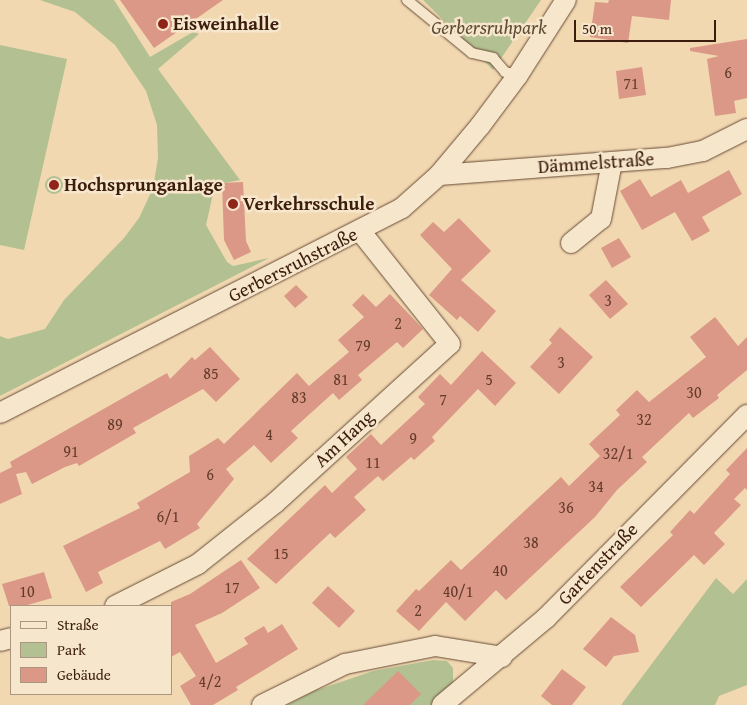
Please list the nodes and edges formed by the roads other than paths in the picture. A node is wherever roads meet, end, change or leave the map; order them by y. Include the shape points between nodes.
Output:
1 (407, 0) edge
2 (566, 0) edge
3 (518, 75) junction
4 (747, 129) edge
5 (612, 162) junction
6 (440, 175) junction
7 (360, 231) junction
8 (571, 242) dead end
9 (0, 413) edge
10 (747, 415) edge
11 (117, 605) edge
12 (502, 657) junction
13 (262, 705) edge
14 (442, 705) edge

1 - 3 lane via 472,54 493,58 505,72
2 - 3 street, Gerbersruhstraße
3 - 6 street, Gerbersruhstraße
4 - 5 street, Dämmelstraße via 703,151 667,158
5 - 6 street, Dämmelstraße
5 - 8 street via 601,219
6 - 7 street, Gerbersruhstraße via 402,208
7 - 9 street, Gerbersruhstraße
7 - 11 street, Am Hang via 450,344 275,503 205,558
10 - 12 street, Gartenstraße
12 - 13 street via 435,646 345,664
12 - 14 street, Gartenstraße

